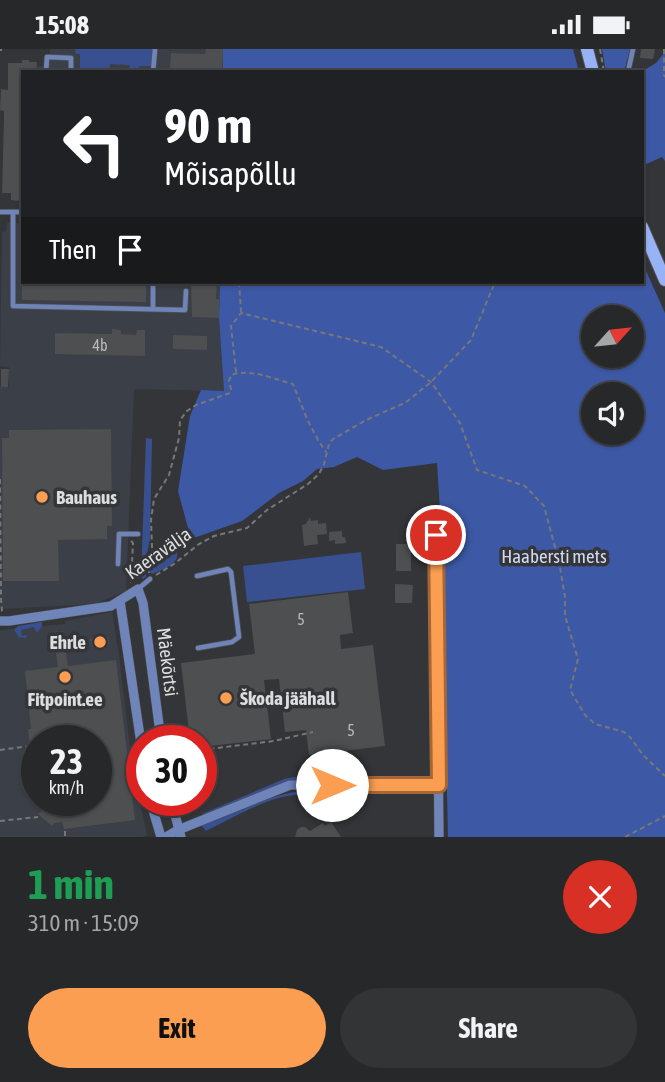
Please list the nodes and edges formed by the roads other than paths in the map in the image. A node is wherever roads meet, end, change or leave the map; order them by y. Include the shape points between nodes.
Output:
1 (155, 49) edge
2 (587, 49) edge
3 (633, 49) edge
4 (47, 70) edge
5 (71, 70) edge
6 (153, 70) edge
7 (592, 70) edge
8 (628, 70) edge
9 (0, 212) edge
10 (13, 212) junction
11 (21, 212) edge
12 (644, 232) edge
13 (665, 280) edge
14 (153, 284) edge
15 (186, 291) dead end
16 (153, 309) junction
17 (138, 534) dead end
18 (436, 535) dead end
19 (118, 564) dead end
20 (197, 576) dead end
21 (150, 579) road end
22 (133, 589) junction
23 (120, 601) junction
24 (0, 621) edge
25 (198, 648) dead end
26 (138, 725) edge
27 (159, 725) edge
28 (439, 785) junction
29 (156, 816) edge
30 (176, 816) edge
31 (180, 834) edge
32 (163, 837) edge
33 (439, 837) edge

1 - 6 lane
2 - 7 street
3 - 8 lane
4 - 5 lane via 47,57 71,58
9 - 10 lane
10 - 11 lane
10 - 16 lane via 13,306
12 - 13 street
14 - 16 lane
15 - 16 lane via 185,310
17 - 19 lane via 119,534
18 - 28 street
20 - 25 lane via 231,572 239,637
21 - 22 lane, Kaeravälja
22 - 23 street, Kaeravälja
22 - 27 street, Mäekõrtsi via 143,603
23 - 24 street, Kaeravälja
23 - 26 street, Mäekõrtsi
28 - 31 street via 290,785
28 - 33 street
29 - 32 street
30 - 31 street
31 - 32 street

